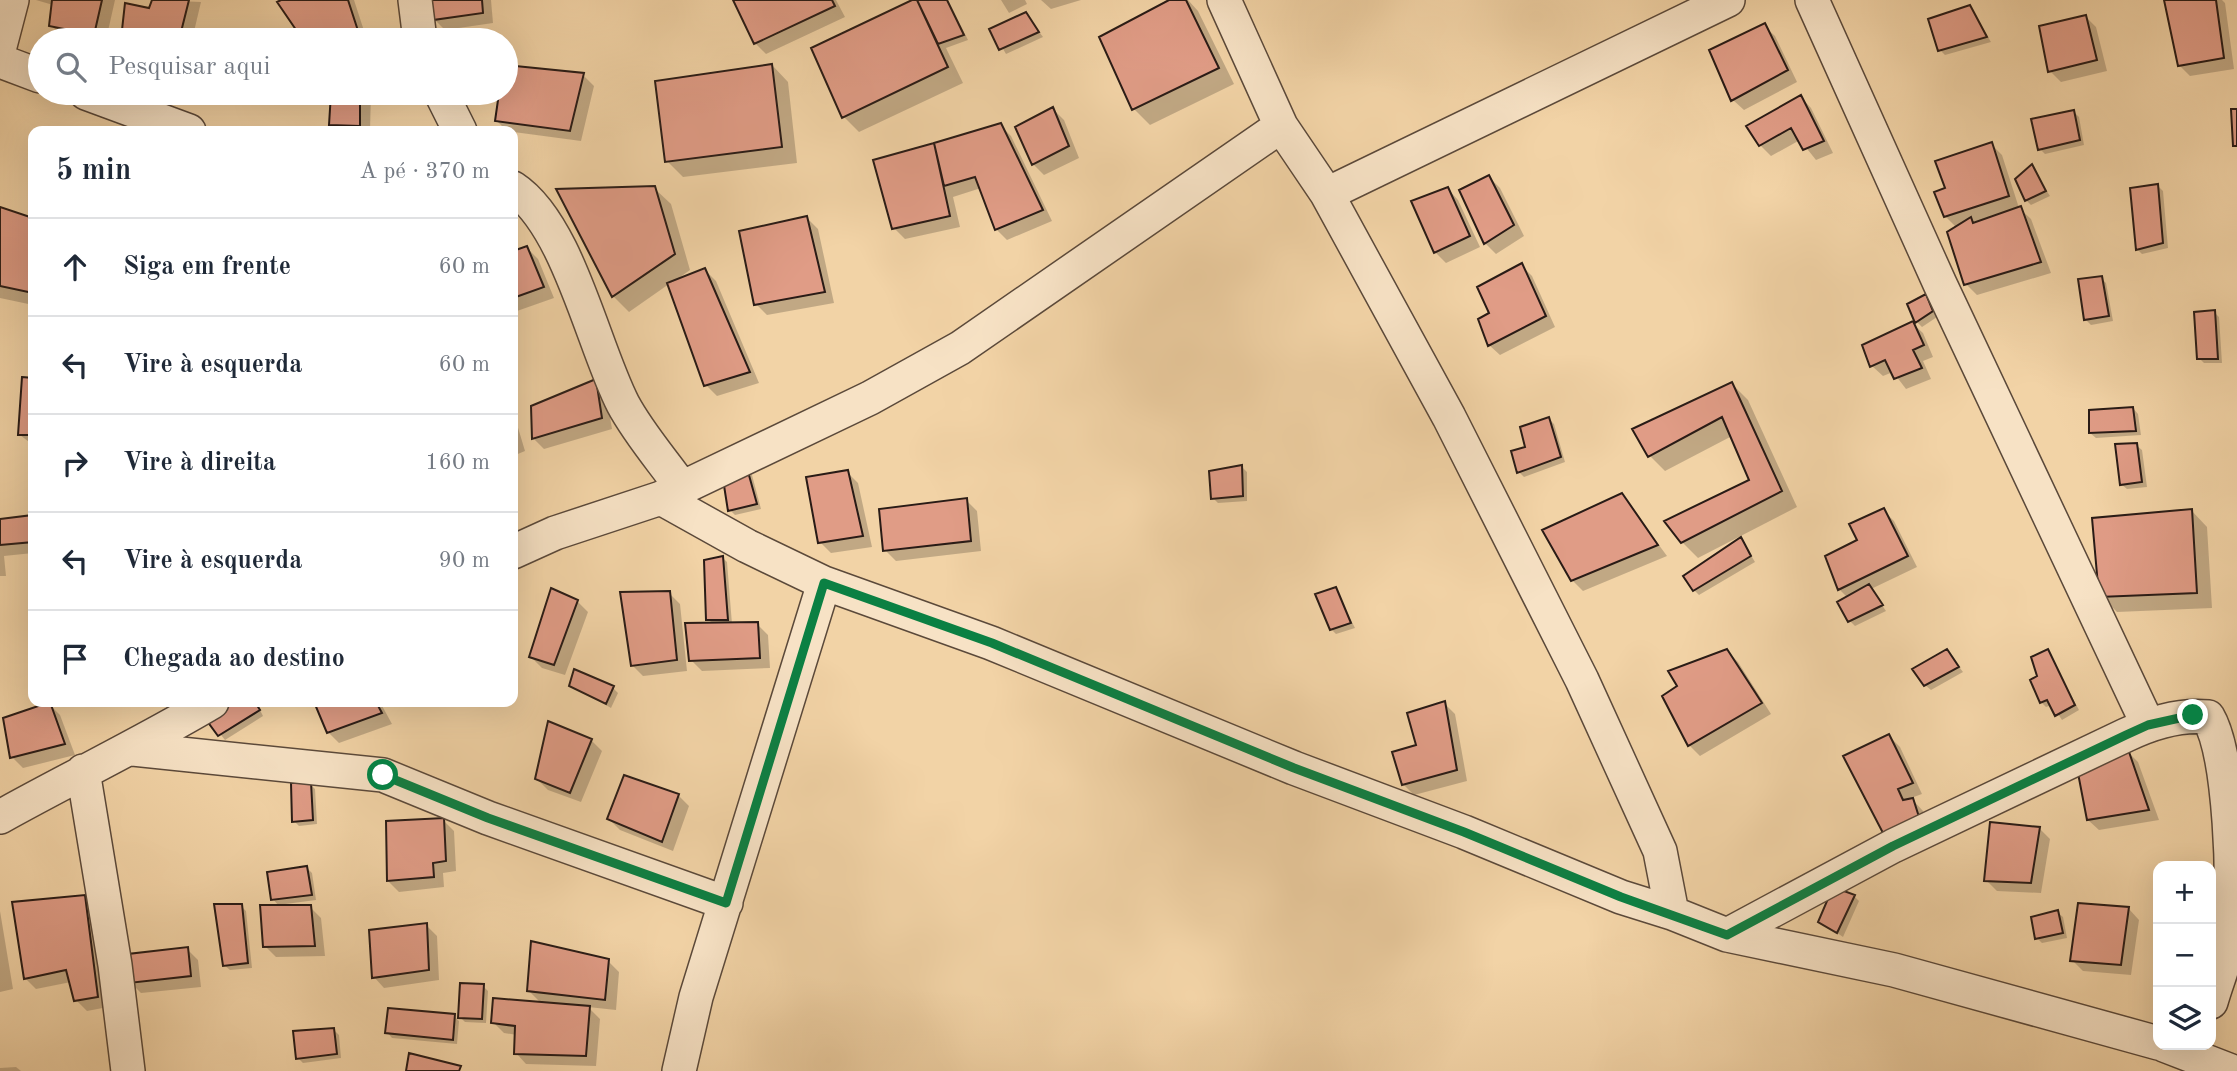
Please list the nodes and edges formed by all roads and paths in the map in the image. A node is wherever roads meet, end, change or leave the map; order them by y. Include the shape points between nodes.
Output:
1 (12, 0) edge
2 (415, 0) edge
3 (1224, 0) edge
4 (1728, 0) edge
5 (1812, 0) edge
6 (418, 28) edge
7 (0, 47) edge
8 (0, 61) edge
9 (28, 72) edge
10 (119, 105) edge
11 (447, 105) edge
12 (175, 126) edge
13 (458, 126) edge
14 (1281, 126) junction
15 (518, 191) edge
16 (1327, 194) junction
17 (671, 493) junction
18 (518, 550) edge
19 (824, 583) junction
20 (204, 707) edge
21 (2148, 725) junction
22 (133, 749) junction
23 (83, 771) junction
24 (0, 817) edge
25 (726, 903) junction
26 (1672, 913) junction
27 (1727, 935) junction
28 (2215, 987) edge
29 (2153, 1041) edge
30 (2182, 1050) edge
31 (128, 1071) edge
32 (679, 1071) edge
33 (2231, 1071) edge

1 - 7 street
2 - 6 street
3 - 14 street
4 - 16 street
5 - 21 street
8 - 9 street
10 - 12 street
11 - 13 street
14 - 16 street
14 - 17 street via 960,348 870,398
15 - 17 street via 529,198 568,265 624,405
16 - 26 street via 1449,417 1582,680 1660,851
17 - 18 street
17 - 19 street via 747,547
19 - 25 street
19 - 26 street via 992,643 1294,768
20 - 22 street
21 - 27 street via 1893,846
21 - 28 street via 2193,715 2208,717 2220,745 2230,936
22 - 23 street
22 - 25 street via 383,775 488,818
23 - 24 street
23 - 31 street
25 - 32 street via 696,997
26 - 27 street
27 - 29 street via 1894,970
30 - 33 street

